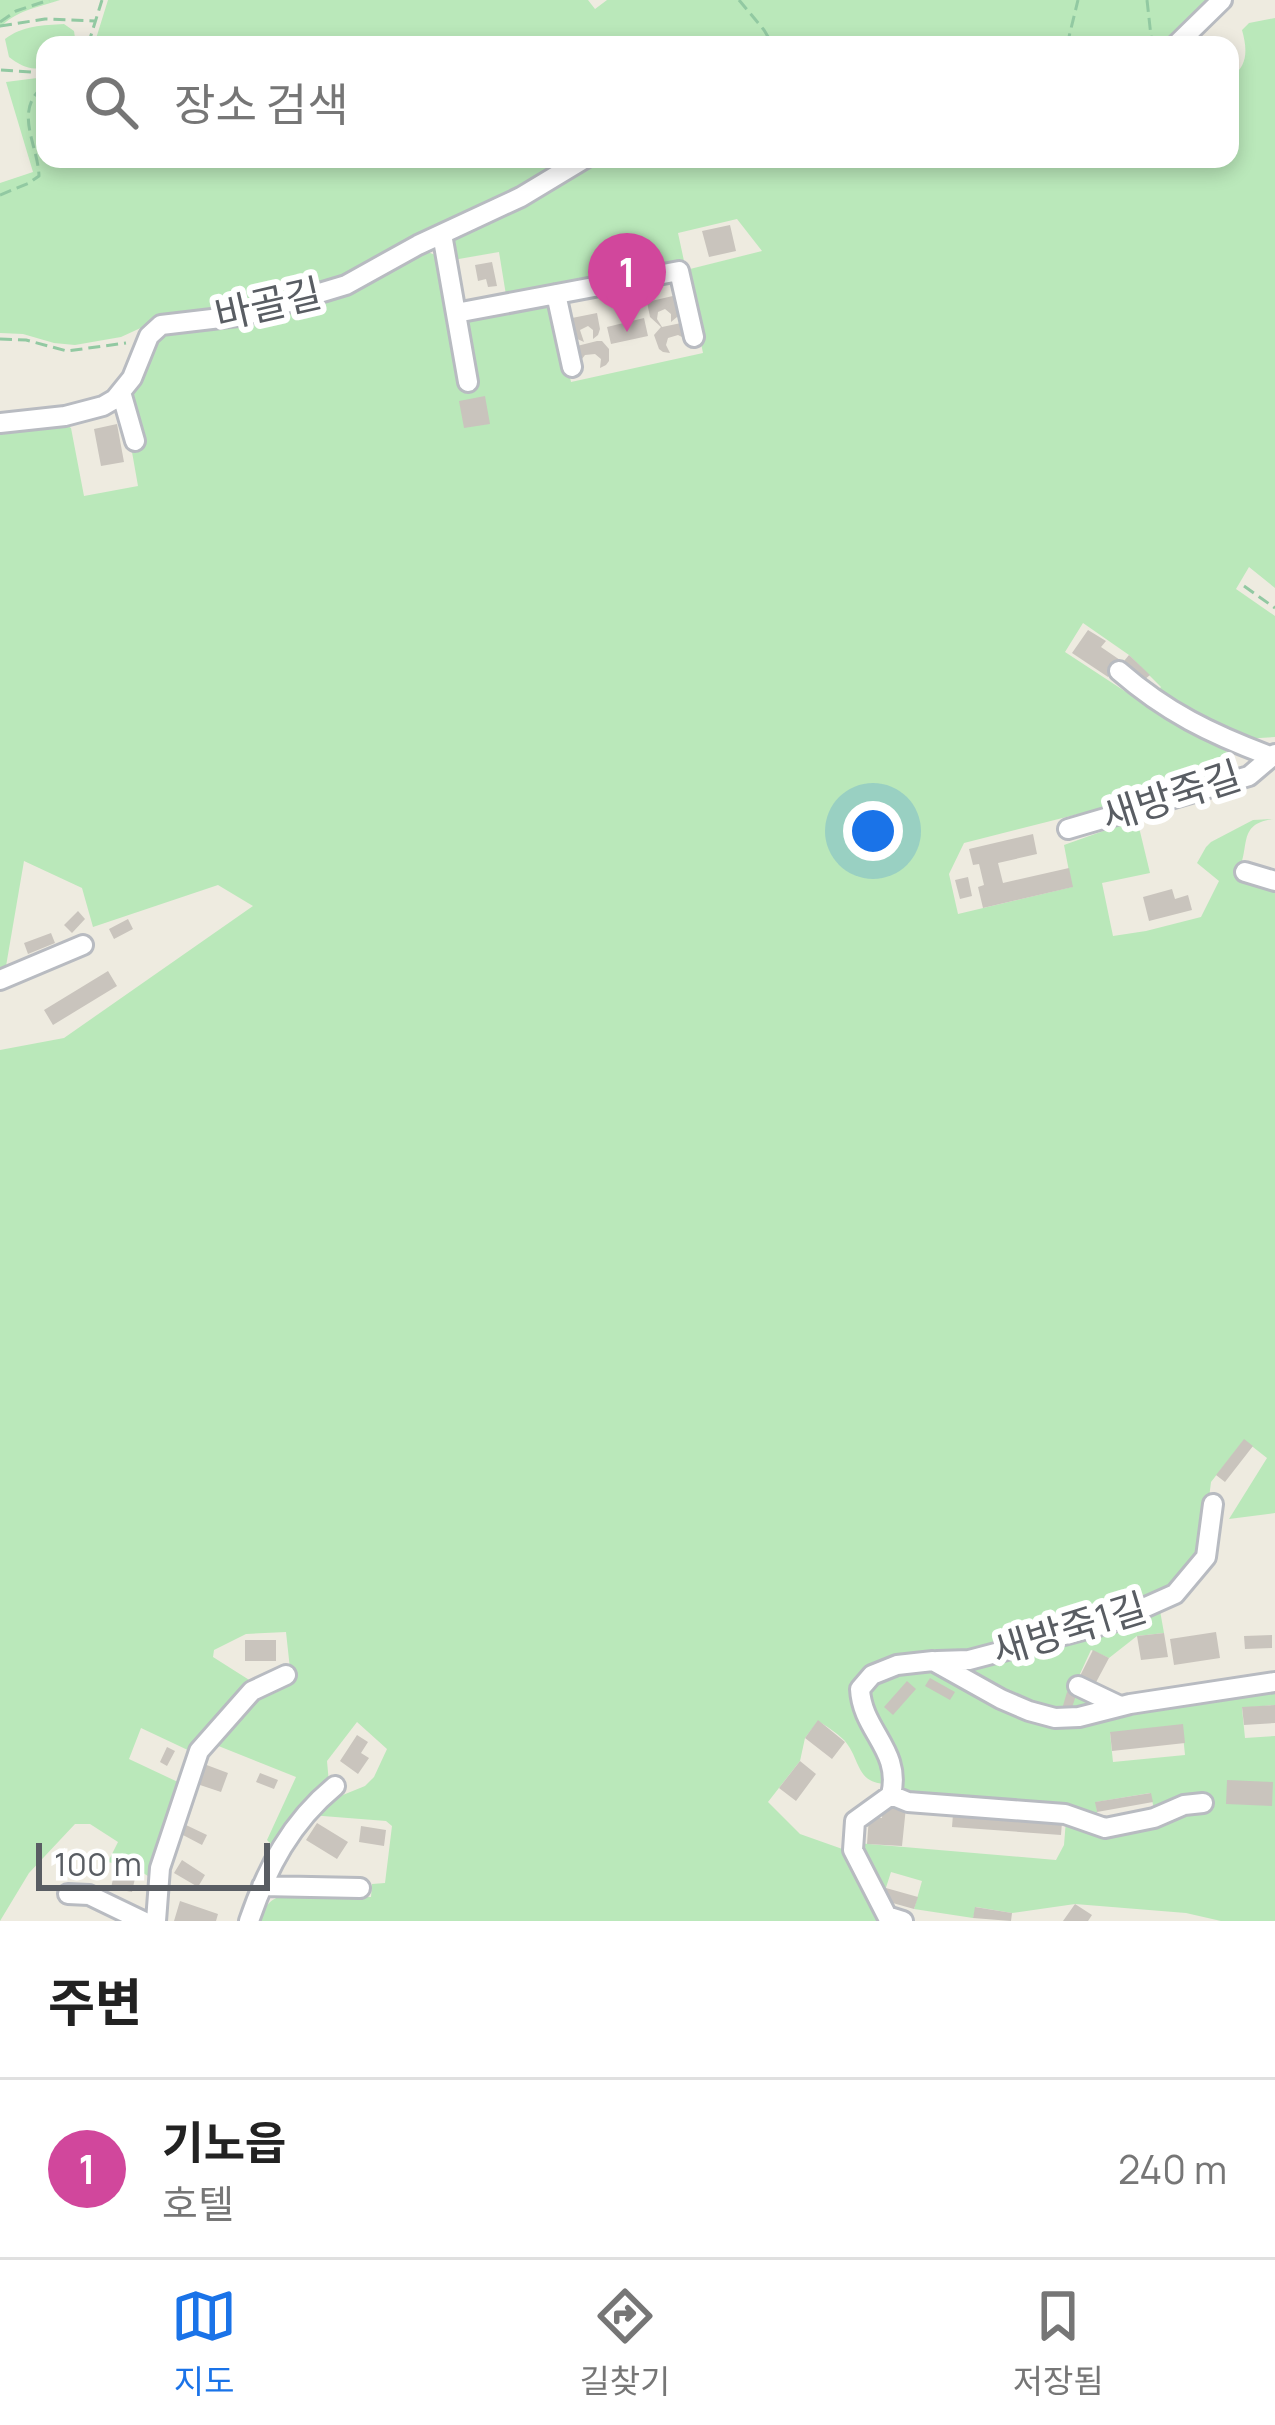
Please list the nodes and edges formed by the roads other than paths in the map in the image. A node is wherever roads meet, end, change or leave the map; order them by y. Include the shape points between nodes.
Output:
1 (1222, 0) edge
2 (1185, 36) edge
3 (569, 168) edge
4 (442, 234) junction
5 (556, 294) junction
6 (456, 313) junction
7 (694, 337) dead end
8 (572, 367) dead end
9 (468, 382) dead end
10 (122, 392) junction
11 (0, 423) edge
12 (135, 441) dead end
13 (1119, 670) dead end
14 (1272, 755) edge
15 (1068, 829) dead end
16 (1245, 872) dead end
17 (1275, 881) edge
18 (83, 945) dead end
19 (0, 980) edge
20 (1213, 1504) dead end
21 (932, 1661) junction
22 (286, 1675) dead end
23 (1275, 1682) edge
24 (1078, 1686) dead end
25 (1120, 1706) junction
26 (334, 1786) dead end
27 (891, 1795) junction
28 (1204, 1802) dead end
29 (262, 1886) junction
30 (360, 1888) dead end
31 (68, 1894) dead end
32 (143, 1921) edge
33 (156, 1921) edge
34 (249, 1921) edge
35 (902, 1921) edge

1 - 2 lane
3 - 4 lane, 바골길
4 - 6 lane
4 - 10 lane, 바골길 via 321,294 246,315 161,325
5 - 6 lane
5 - 7 lane via 679,271
5 - 8 lane
6 - 9 lane
10 - 11 lane via 87,412
10 - 12 lane
13 - 14 lane, 새방죽길 via 1170,711
14 - 15 lane, 새방죽길 via 1249,776
16 - 17 lane
18 - 19 lane
20 - 21 lane, 새방죽1길 via 1206,1557 1175,1594 1110,1623 969,1660
21 - 25 lane, 새방죽1길 via 1042,1715 1079,1717
21 - 27 lane, 새방죽1길 via 872,1675 860,1689 892,1762
22 - 33 lane via 252,1691 199,1750 160,1868
23 - 25 lane, 새방죽1길
24 - 25 lane, 새방죽1길
26 - 29 lane via 281,1845
27 - 28 lane via 1065,1814 1105,1828
27 - 35 lane via 855,1820 853,1850 887,1916
29 - 30 lane
29 - 34 lane
31 - 32 lane via 89,1895

